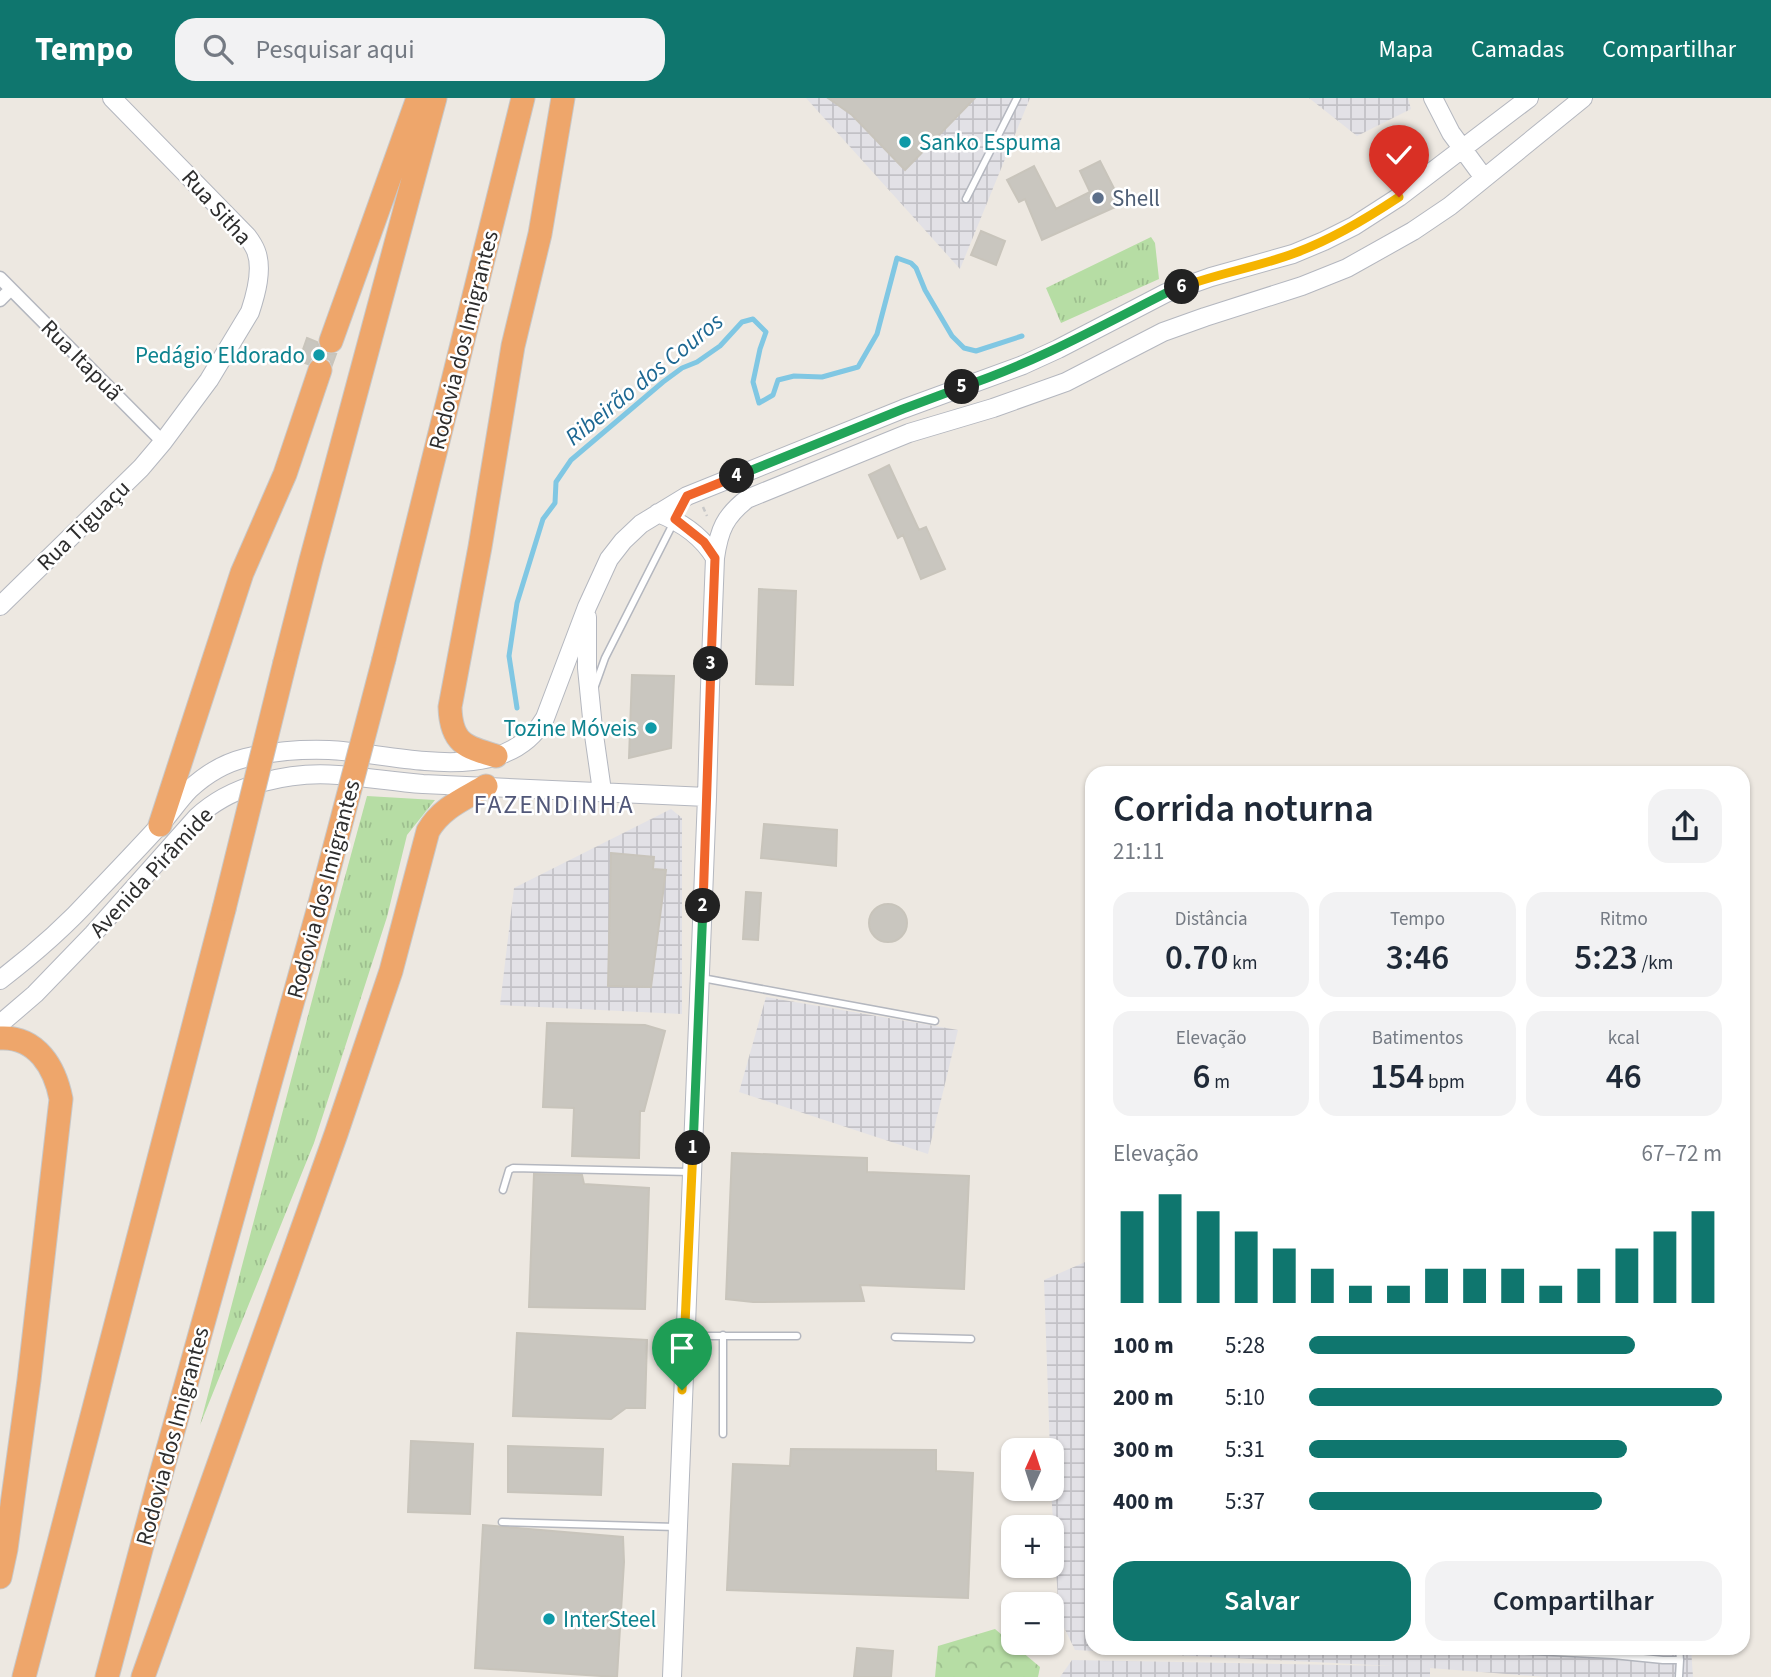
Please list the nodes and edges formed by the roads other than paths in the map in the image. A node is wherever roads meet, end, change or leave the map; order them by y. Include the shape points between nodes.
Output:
1 (112, 98) edge
2 (418, 98) edge
3 (435, 98) edge
4 (523, 98) edge
5 (563, 98) edge
6 (1017, 98) edge
7 (1433, 98) edge
8 (1529, 98) edge
9 (1583, 98) edge
10 (1461, 149) junction
11 (1484, 178) junction
12 (967, 199) dead end
13 (0, 278) edge
14 (11, 289) junction
15 (0, 300) edge
16 (331, 341) dead end
17 (320, 370) dead end
18 (163, 442) junction
19 (694, 500) junction
20 (658, 513) junction
21 (675, 519) junction
22 (715, 558) junction
23 (0, 606) edge
24 (587, 607) junction
25 (591, 705) junction
26 (496, 756) junction
27 (486, 786) junction
28 (603, 791) junction
29 (707, 797) junction
30 (160, 825) junction
31 (700, 978) junction
32 (0, 980) edge
33 (935, 1021) dead end
34 (0, 1024) edge
35 (0, 1038) edge
36 (692, 1172) junction
37 (503, 1190) dead end
38 (723, 1335) junction
39 (685, 1336) junction
40 (797, 1336) dead end
41 (895, 1337) dead end
42 (971, 1339) dead end
43 (723, 1434) dead end
44 (502, 1522) dead end
45 (678, 1527) junction
46 (0, 1577) edge
47 (1613, 1655) edge
48 (1680, 1655) edge
49 (1680, 1660) junction
50 (24, 1677) edge
51 (107, 1677) edge
52 (143, 1677) edge
53 (672, 1677) edge
54 (1679, 1677) edge

1 - 18 main road, Rua Sitha via 247,236 256,251 257,283 250,312 209,380
2 - 16 highway
3 - 50 highway, bridge via 310,560
4 - 51 highway, Rodovia dos Imigrantes, bridge via 319,907
5 - 26 highway via 540,234 513,346 450,707 450,722 459,741
6 - 12 lane
7 - 10 main road
8 - 10 main road, Avenida Pirâmide
9 - 11 main road
10 - 11 main road
10 - 19 main road, Avenida Pirâmide via 1399,197 1324,242 1175,289 1023,365 903,409
11 - 22 main road via 1413,231 1347,268 1163,332 1066,382 909,433 747,499 725,521
13 - 14 street, Rua Itapuã
14 - 15 street
14 - 18 street, Rua Itapuã
17 - 30 highway via 285,474 242,573
18 - 23 main road, Rua Tiguaçu
19 - 20 main road, Avenida Pirâmide
19 - 21 lane
20 - 21 main road
20 - 24 main road, Avenida Pirâmide via 631,532 609,559
21 - 22 main road via 704,542
21 - 25 lane via 605,658
22 - 29 main road
24 - 25 main road
24 - 26 main road, Avenida Pirâmide via 539,730
25 - 28 main road
26 - 30 main road, Avenida Pirâmide via 462,762 331,750 270,752 241,759 205,777
27 - 28 main road, Avenida Pirâmide
27 - 34 main road, Avenida Pirâmide via 316,775 238,790 197,817 93,934
27 - 52 highway via 445,810 428,831 391,971
28 - 29 main road, Avenida Pirâmide
29 - 31 main road
30 - 32 main road, Avenida Pirâmide via 47,943
31 - 33 lane
31 - 36 main road
35 - 46 highway via 12,1037 39,1053 57,1081 61,1100 29,1380
36 - 37 lane via 513,1168
36 - 39 main road
38 - 39 lane
38 - 40 lane
38 - 43 lane
39 - 45 main road
41 - 42 lane
44 - 45 lane
45 - 53 main road
47 - 49 lane
48 - 49 lane
49 - 54 lane

